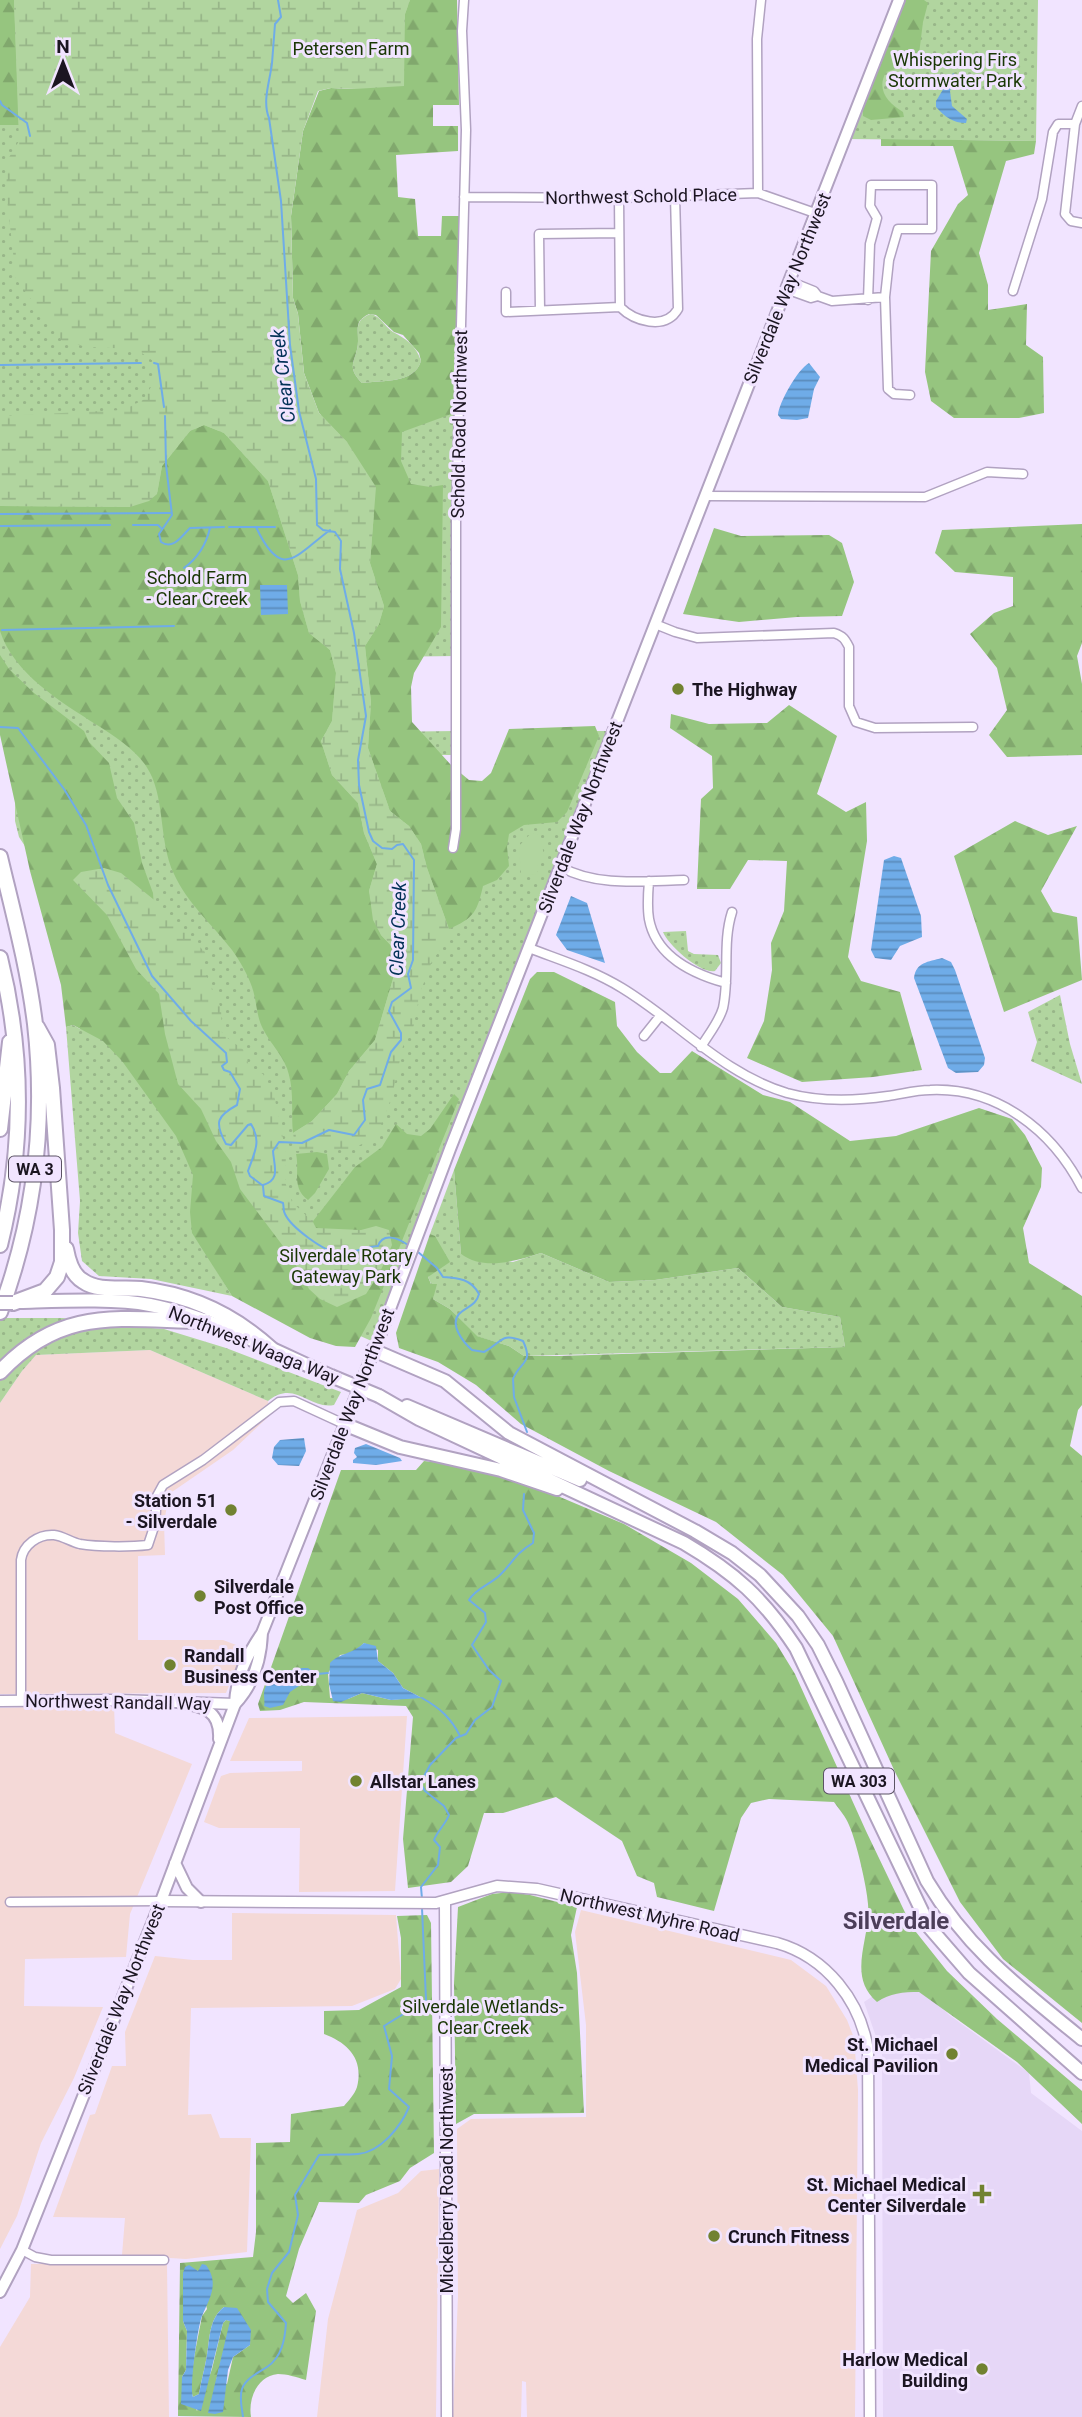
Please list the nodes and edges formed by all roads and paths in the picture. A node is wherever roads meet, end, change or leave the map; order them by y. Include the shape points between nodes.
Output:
1 (464, 0) edge
2 (761, 0) edge
3 (899, 0) edge
4 (1082, 106) edge
5 (1075, 124) junction
6 (758, 194) junction
7 (675, 196) junction
8 (464, 197) junction
9 (619, 198) junction
10 (816, 213) junction
11 (1082, 223) edge
12 (619, 233) junction
13 (787, 285) junction
14 (1013, 291) dead end
15 (506, 292) dead end
16 (885, 297) junction
17 (868, 300) junction
18 (620, 307) junction
19 (540, 310) junction
20 (909, 395) dead end
21 (1023, 474) dead end
22 (705, 496) junction
23 (655, 624) junction
24 (973, 727) dead end
25 (453, 848) dead end
26 (0, 857) edge
27 (561, 867) junction
28 (684, 880) dead end
29 (649, 881) junction
30 (732, 912) dead end
31 (529, 948) junction
32 (0, 958) edge
33 (726, 983) junction
34 (11, 1013) junction
35 (660, 1016) junction
36 (34, 1022) junction
37 (644, 1036) dead end
38 (701, 1047) junction
39 (0, 1129) edge
40 (1082, 1188) edge
41 (62, 1230) junction
42 (0, 1245) edge
43 (39, 1298) junction
44 (7, 1303) edge
45 (0, 1312) edge
46 (204, 1321) junction
47 (271, 1349) junction
48 (373, 1350) junction
49 (0, 1372) edge
50 (379, 1396) junction
51 (344, 1424) junction
52 (651, 1510) junction
53 (620, 1512) junction
54 (0, 1700) edge
55 (21, 1700) junction
56 (172, 1701) junction
57 (235, 1704) junction
58 (217, 1752) junction
59 (175, 1863) junction
60 (161, 1901) junction
61 (9, 1902) dead end
62 (201, 1902) junction
63 (445, 1902) junction
64 (1082, 2039) edge
65 (1082, 2073) edge
66 (22, 2250) junction
67 (164, 2260) dead end
68 (0, 2292) edge
69 (447, 2417) edge
70 (870, 2417) edge

1 - 8 street, Schold Road Northwest
2 - 6 street
3 - 10 main road, Silverdale Way Northwest
4 - 5 street
5 - 11 street via 1065,214
5 - 14 street via 1058,124 1053,132 1042,199
6 - 7 street, Northwest Schold Place
6 - 10 street, Northwest Schold Place
7 - 9 street, Northwest Schold Place
7 - 18 street via 678,309 658,322 629,317
8 - 9 street, Northwest Schold Place
8 - 25 street, Schold Road Northwest
9 - 12 street
10 - 13 main road, Silverdale Way Northwest
12 - 18 street
12 - 19 street via 539,234
13 - 17 street via 811,298
13 - 22 main road, Silverdale Way Northwest
15 - 19 street via 506,312
16 - 17 street
16 - 17 street via 888,260 898,229 932,229 932,185 871,185 870,206 877,218 870,244
16 - 20 street via 888,388 894,394
18 - 19 street
21 - 22 street via 988,472 925,497
22 - 23 main road, Silverdale Way Northwest
23 - 24 street via 698,638 840,635 849,647 849,706 856,722 875,728
23 - 27 main road, Silverdale Way Northwest
26 - 36 highway, WA 3
27 - 29 street via 577,876
27 - 31 main road, Silverdale Way Northwest
28 - 29 street
29 - 33 street via 649,921 656,938 688,970
30 - 33 street via 726,930
31 - 35 street via 612,982
31 - 48 main road, Silverdale Way Northwest
32 - 34 highway, WA 3
33 - 38 street via 722,1010
34 - 39 highway
34 - 42 highway, WA 3 via 18,1056 19,1125
35 - 37 street
35 - 38 street
36 - 41 highway via 47,1045
36 - 45 highway, WA 3 via 40,1100 32,1198
38 - 40 street via 757,1081 790,1094 845,1100 932,1090 980,1096 1036,1128
41 - 43 highway via 61,1268
41 - 47 highway via 71,1267 83,1282 196,1302 239,1322
43 - 44 highway
43 - 46 highway, Northwest Waaga Way / WA 303 via 139,1303
46 - 47 highway, Northwest Waaga Way / WA 303
46 - 49 highway via 77,1323 42,1336
47 - 50 highway, Northwest Waaga Way / WA 303, bridge
48 - 51 main road, Silverdale Way Northwest
48 - 52 highway via 444,1381 509,1433
50 - 52 highway, WA 303 via 424,1411
50 - 53 highway, WA 303
51 - 53 highway via 400,1447 501,1470
51 - 55 street via 294,1401 279,1402 214,1453 163,1485 148,1545 82,1544 55,1535 30,1543 20,1560
51 - 57 main road, Silverdale Way Northwest via 262,1633 236,1686
52 - 64 highway, WA 303 via 732,1553 798,1616 836,1681 943,1909 1000,1972
53 - 65 highway, WA 303 via 720,1564 775,1616 796,1648 930,1928 969,1973
54 - 55 street, Northwest Randall Way
55 - 56 street, Northwest Randall Way
56 - 57 street, Northwest Randall Way
56 - 58 main road via 213,1713 220,1732
57 - 58 main road, Silverdale Way Northwest
58 - 59 main road, Silverdale Way Northwest
59 - 60 main road, Silverdale Way Northwest
59 - 62 main road via 187,1888
60 - 61 street, Northwest Myhre Road
60 - 62 street, Northwest Myhre Road
60 - 66 main road, Silverdale Way Northwest
62 - 63 street, Northwest Myhre Road
63 - 69 street, Mickelberry Road Northwest
63 - 70 street, Northwest Myhre Road via 497,1886 537,1889 784,1945 817,1964 842,1986 863,2027 870,2068
66 - 67 street via 51,2260
66 - 68 main road, Silverdale Way Northwest

